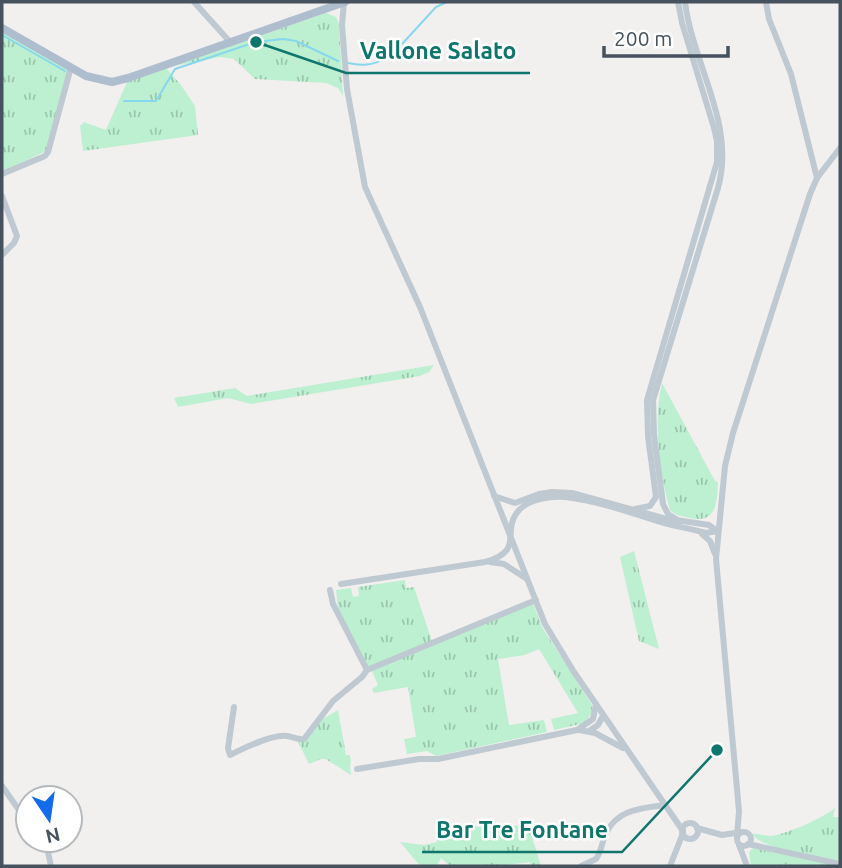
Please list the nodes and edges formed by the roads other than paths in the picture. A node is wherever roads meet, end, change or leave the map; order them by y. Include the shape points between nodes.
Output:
1 (194, 2) edge
2 (678, 2) edge
3 (685, 2) edge
4 (766, 2) edge
5 (339, 4) edge
6 (339, 16) junction
7 (342, 25) junction
8 (2, 28) edge
9 (231, 43) junction
10 (71, 67) junction
11 (840, 148) edge
12 (2, 174) edge
13 (817, 178) junction
14 (2, 196) edge
15 (2, 255) edge
16 (655, 483) junction
17 (494, 496) junction
18 (514, 503) junction
19 (663, 504) junction
20 (719, 508) junction
21 (635, 509) junction
22 (518, 511) junction
23 (501, 513) junction
24 (648, 518) junction
25 (663, 518) junction
26 (677, 523) junction
27 (700, 528) junction
28 (717, 531) junction
29 (511, 536) junction
30 (516, 554) junction
31 (716, 559) junction
32 (503, 560) junction
33 (528, 580) junction
34 (341, 584) dead end
35 (330, 590) dead end
36 (536, 600) junction
37 (367, 670) junction
38 (596, 704) junction
39 (234, 707) dead end
40 (604, 718) junction
41 (590, 722) junction
42 (577, 730) junction
43 (589, 731) junction
44 (628, 752) junction
45 (357, 769) dead end
46 (2, 786) edge
47 (14, 803) edge
48 (665, 804) junction
49 (672, 815) junction
50 (688, 824) junction
51 (697, 828) junction
52 (683, 832) junction
53 (696, 836) junction
54 (743, 839) junction
55 (840, 864) edge
56 (581, 866) edge
57 (670, 866) edge
58 (747, 866) edge

1 - 9 street
2 - 16 street via 718,152 647,400
3 - 19 street via 720,127 724,162 653,400
4 - 13 street
5 - 6 street
5 - 6 street via 332,11
5 - 7 street
5 - 9 main road
6 - 7 street
7 - 17 street via 348,97 365,187 420,307
8 - 10 main road
9 - 10 main road via 119,81 95,79
10 - 12 street via 48,152
11 - 13 street
13 - 20 street via 733,433
14 - 15 street via 17,236
16 - 21 street via 653,504
16 - 25 street
17 - 18 street
17 - 23 street
18 - 21 street via 562,492
18 - 23 street
19 - 25 street
19 - 26 street
20 - 27 street
20 - 28 street
21 - 25 street
22 - 23 street
22 - 24 street via 541,499 567,497
22 - 29 street
23 - 29 street
24 - 25 street
24 - 26 street
25 - 26 street
26 - 27 street
27 - 28 street
27 - 31 street
28 - 31 street
29 - 30 street
29 - 32 street
30 - 32 street
30 - 33 street
31 - 54 street
32 - 33 street
32 - 34 street
33 - 36 street
35 - 37 street
36 - 37 street
36 - 38 street via 554,639
37 - 39 street via 301,740 285,736 230,755
38 - 40 street
38 - 41 street
40 - 41 street
40 - 43 street
40 - 44 street
41 - 42 street
42 - 43 street
42 - 45 street via 438,760
43 - 44 street
44 - 48 street
46 - 47 street
48 - 49 street
48 - 56 street via 620,816 605,834 596,859
49 - 50 street
49 - 52 street
50 - 51 street
50 - 52 street
51 - 53 street
51 - 54 street
52 - 53 street via 687,838
52 - 57 street
53 - 54 street
54 - 55 street
54 - 58 street

